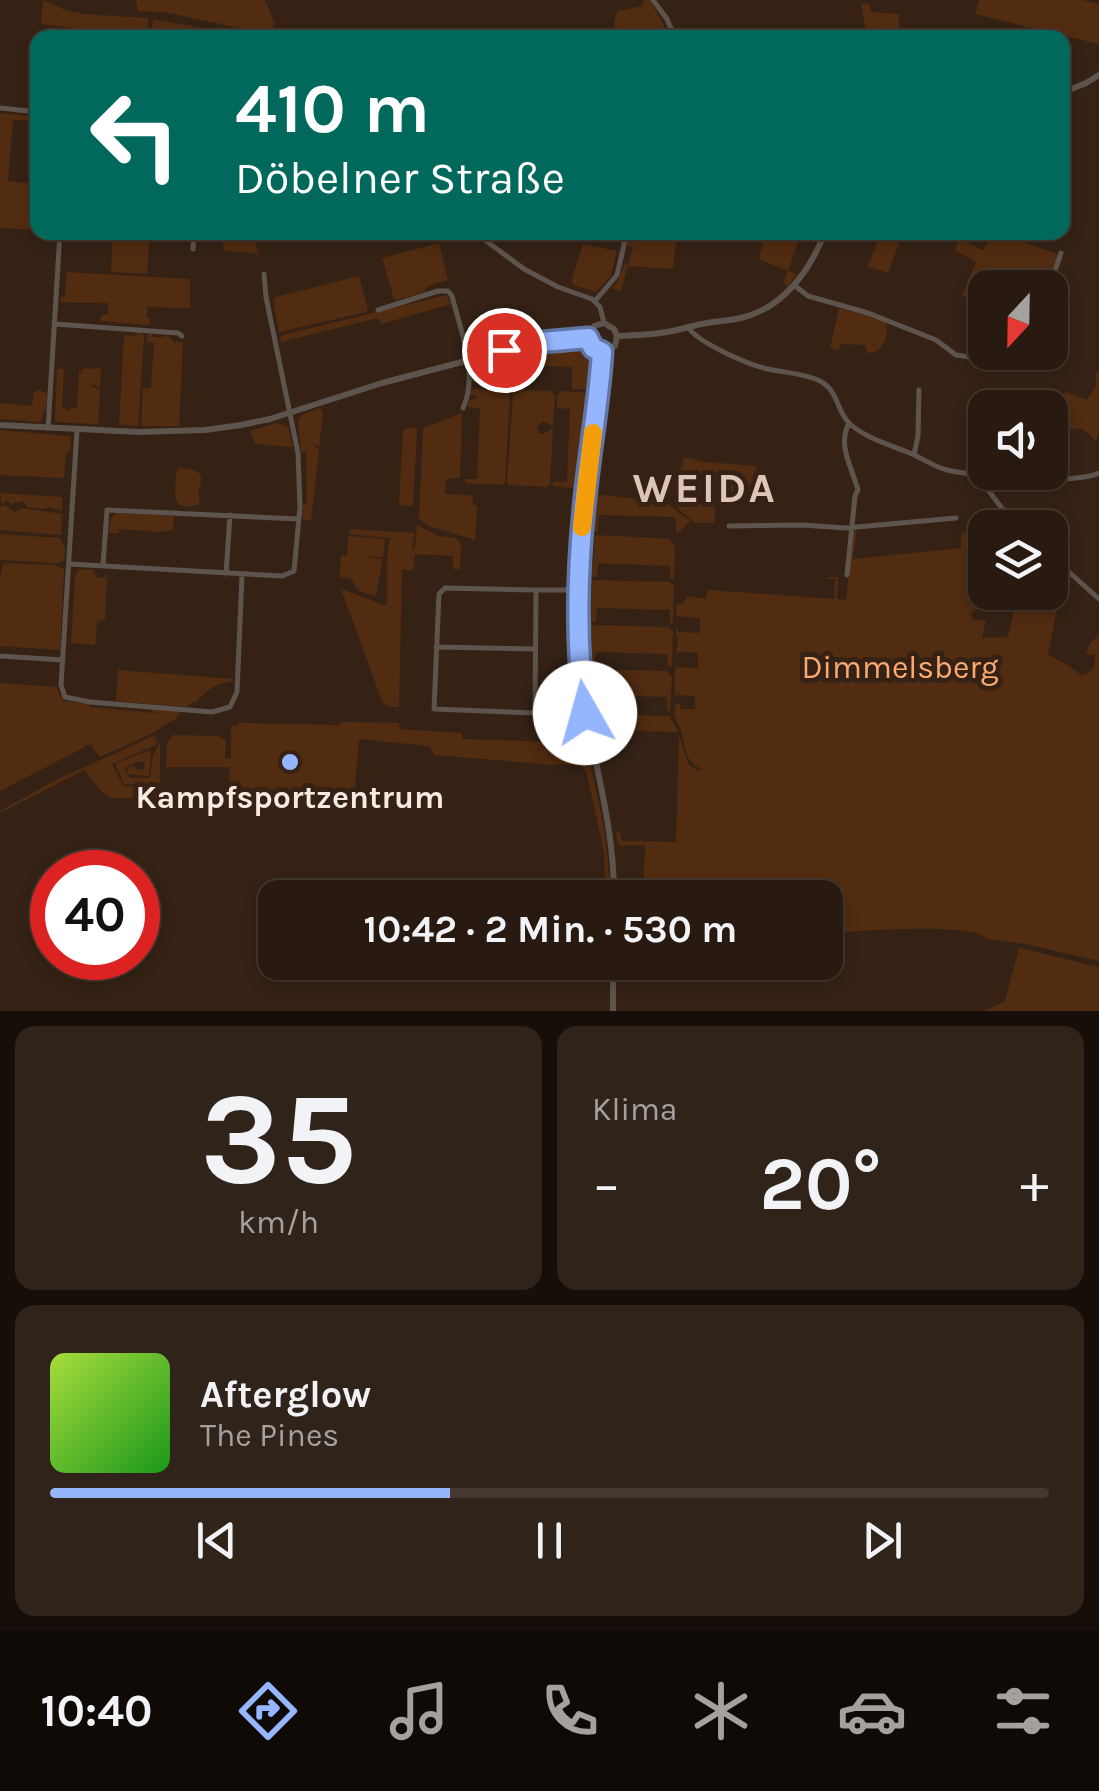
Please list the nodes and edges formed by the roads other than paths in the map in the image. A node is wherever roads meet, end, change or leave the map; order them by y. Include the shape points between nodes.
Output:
1 (653, 0) edge
2 (671, 30) edge
3 (1099, 75) edge
4 (1070, 89) edge
5 (0, 108) edge
6 (30, 111) edge
7 (60, 240) edge
8 (194, 240) edge
9 (485, 240) edge
10 (626, 240) edge
11 (821, 240) edge
12 (193, 249) dead end
13 (1061, 253) dead end
14 (1055, 270) edge
15 (264, 274) dead end
16 (794, 286) junction
17 (595, 301) junction
18 (378, 310) dead end
19 (604, 323) junction
20 (55, 324) junction
21 (688, 327) junction
22 (182, 336) dead end
23 (618, 336) junction
24 (588, 338) junction
25 (602, 352) junction
26 (968, 356) edge
27 (468, 360) junction
28 (919, 390) dead end
29 (463, 408) dead end
30 (290, 413) junction
31 (849, 423) junction
32 (0, 425) edge
33 (48, 428) junction
34 (77, 430) junction
35 (914, 456) junction
36 (968, 473) edge
37 (1099, 474) edge
38 (1068, 479) edge
39 (988, 490) edge
40 (1003, 510) edge
41 (230, 515) junction
42 (956, 518) dead end
43 (299, 521) junction
44 (729, 526) dead end
45 (852, 528) junction
46 (69, 564) junction
47 (103, 566) junction
48 (1068, 571) edge
49 (226, 574) junction
50 (242, 575) junction
51 (847, 575) dead end
52 (536, 590) junction
53 (577, 590) junction
54 (1099, 599) edge
55 (436, 648) junction
56 (536, 649) junction
57 (0, 656) edge
58 (63, 660) junction
59 (535, 713) junction
60 (544, 713) dead end
61 (613, 880) edge
62 (613, 980) edge
63 (612, 1011) edge

1 - 2 street
3 - 4 street
5 - 6 street
7 - 20 street
8 - 12 street
9 - 17 street via 524,270
10 - 17 street via 620,270
11 - 16 street
13 - 14 street
15 - 30 street
16 - 21 street via 750,315
16 - 26 street
17 - 19 street
18 - 27 street via 448,291
19 - 23 street
19 - 24 street
20 - 22 street
20 - 33 street
21 - 23 street
21 - 31 street via 752,364 822,382 836,394
23 - 25 street
24 - 25 street
24 - 27 street
25 - 53 street
27 - 29 street
27 - 30 street
28 - 35 street
30 - 34 street via 205,430
30 - 43 street
31 - 35 street
31 - 45 street via 844,447 858,488
32 - 33 street
33 - 34 street
34 - 46 street
35 - 36 street
37 - 38 street
39 - 40 street
41 - 43 street
41 - 47 street via 107,510
41 - 49 street
42 - 45 street
43 - 50 street via 290,574
44 - 45 street
45 - 51 street
46 - 47 street
46 - 58 street
47 - 49 street
48 - 54 street
49 - 50 street
50 - 58 street via 230,707 212,712 69,700 62,692
52 - 53 street
52 - 55 street via 445,588 439,594
52 - 56 street
53 - 61 street via 581,686 608,816
55 - 56 street
55 - 59 street via 434,709
56 - 59 street
57 - 58 street
59 - 60 street
62 - 63 street

